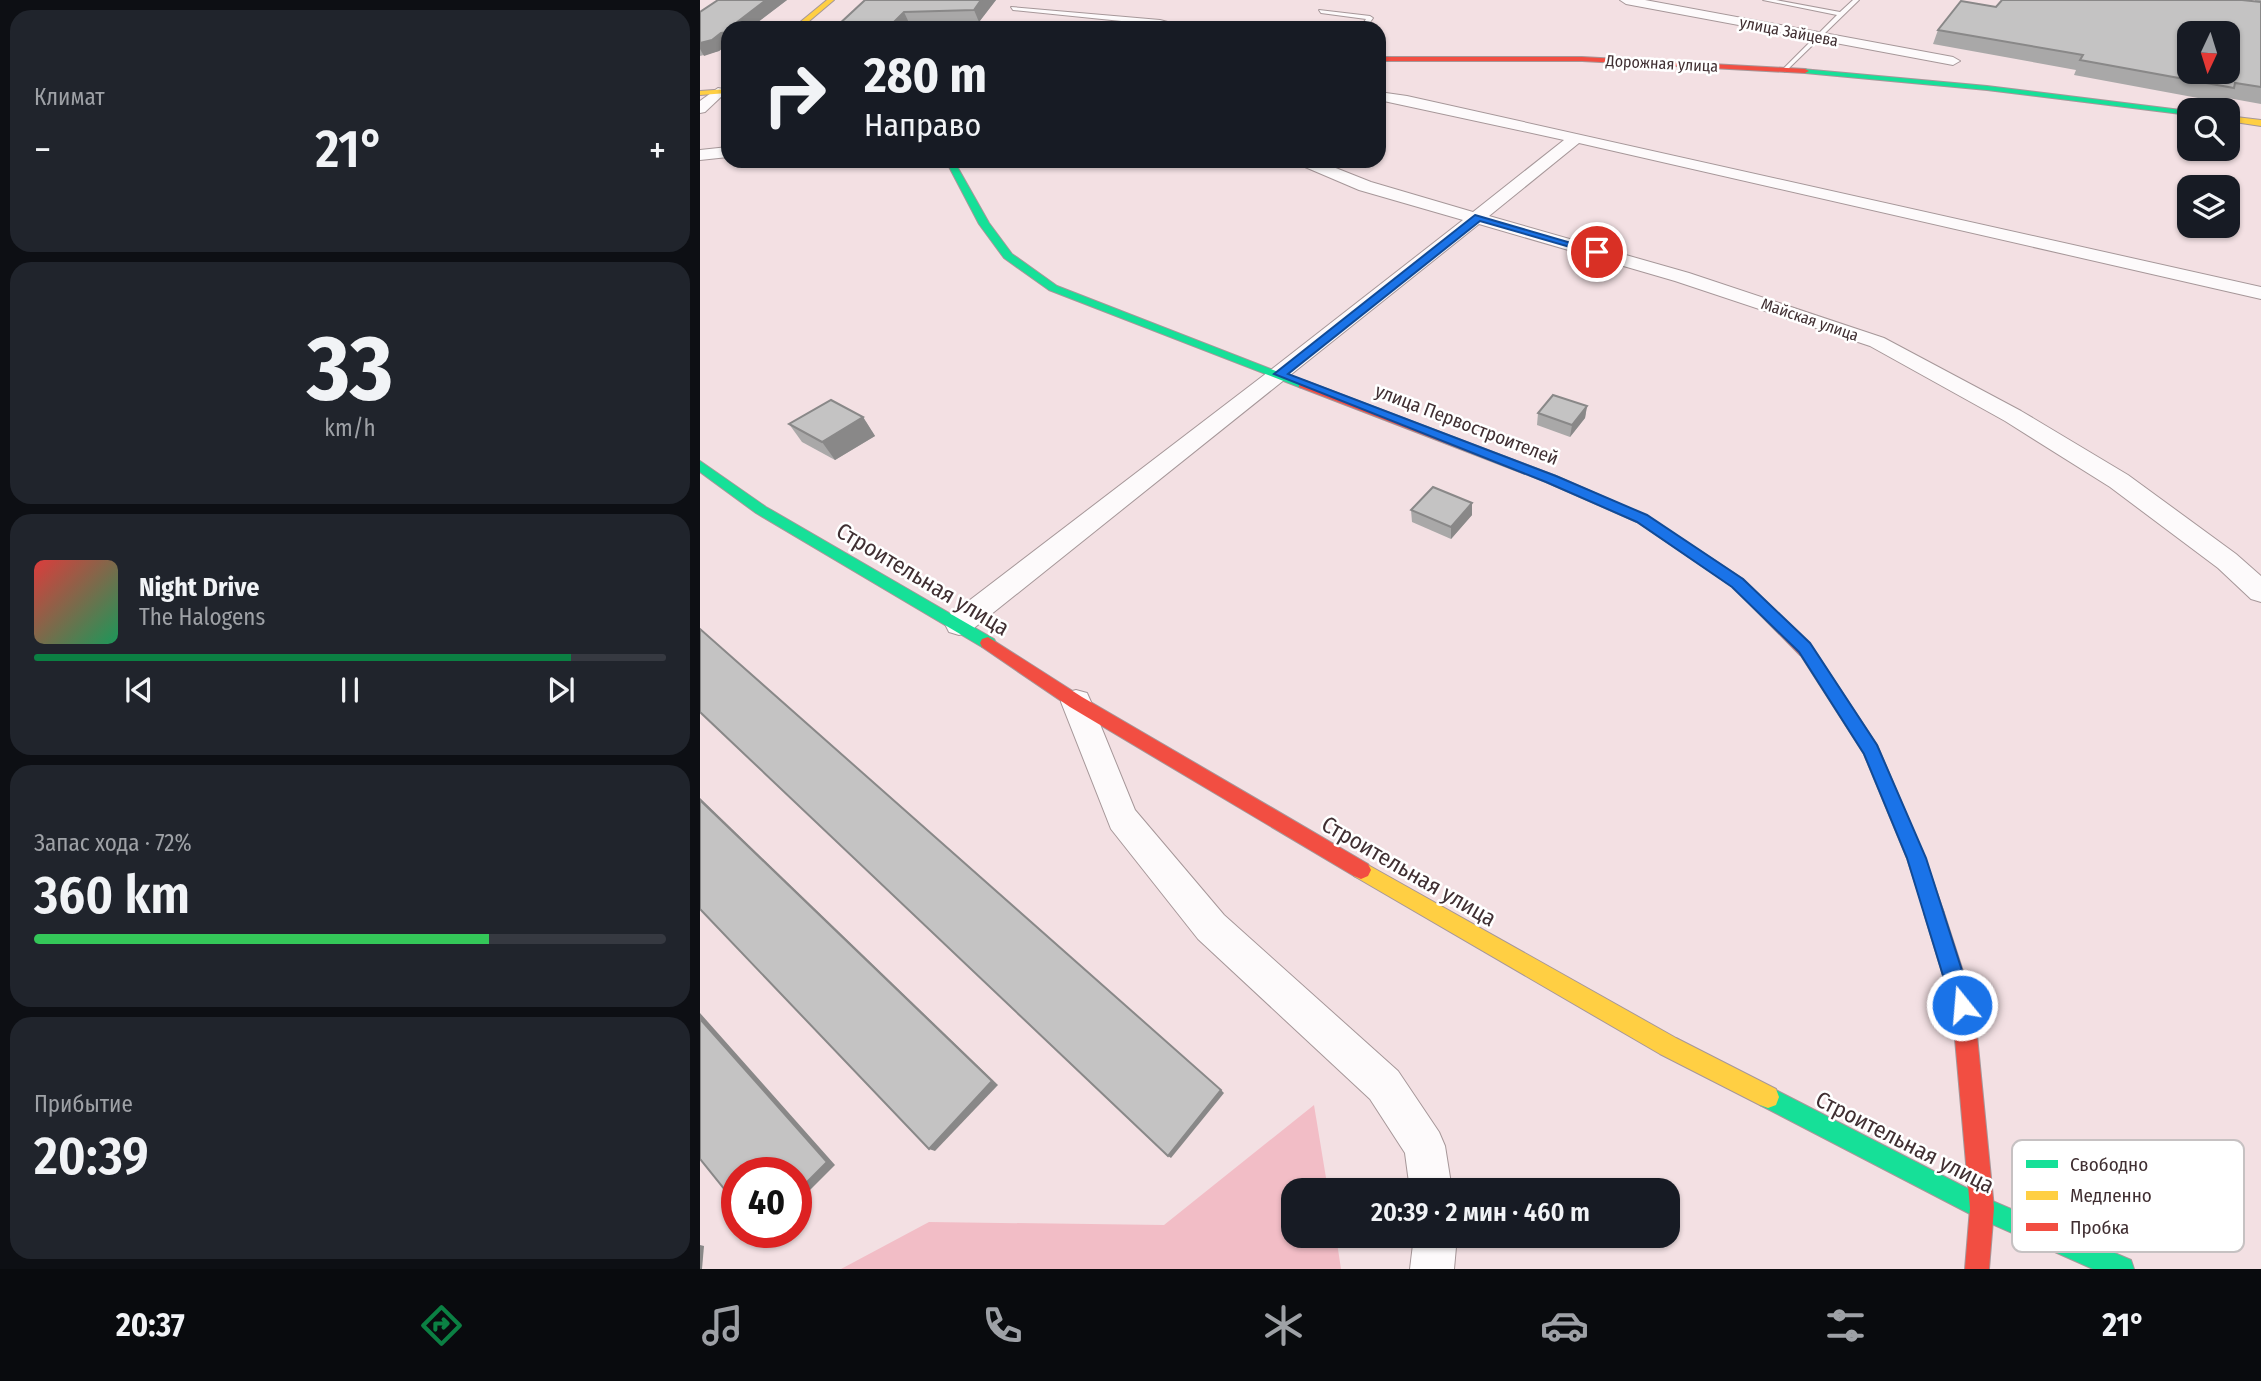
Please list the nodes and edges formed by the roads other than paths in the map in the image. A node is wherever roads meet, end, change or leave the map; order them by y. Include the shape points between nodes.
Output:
1 (831, 0) edge
2 (1628, 0) edge
3 (1766, 0) edge
4 (1856, 0) edge
5 (1013, 8) dead end
6 (1321, 11) dead end
7 (1842, 14) junction
8 (806, 21) edge
9 (1150, 21) edge
10 (1368, 21) edge
11 (1819, 36) junction
12 (1386, 59) edge
13 (1953, 61) dead end
14 (1785, 70) junction
15 (721, 90) edge
16 (721, 92) edge
17 (700, 93) edge
18 (1386, 97) edge
19 (700, 109) edge
20 (2177, 112) edge
21 (2240, 120) edge
22 (2261, 123) edge
23 (1575, 138) junction
24 (721, 153) edge
25 (700, 155) edge
26 (954, 168) edge
27 (1321, 168) edge
28 (1479, 217) junction
29 (2261, 293) edge
30 (1280, 374) junction
31 (700, 465) edge
32 (2261, 592) edge
33 (958, 624) junction
34 (1076, 702) junction
35 (1429, 1178) edge
36 (1982, 1208) junction
37 (2012, 1221) edge
38 (1435, 1248) edge
39 (2083, 1252) edge
40 (1432, 1269) edge
41 (1977, 1269) edge
42 (2122, 1269) edge

1 - 8 street
2 - 11 street, улица Зайцева
3 - 7 lane
4 - 7 lane
5 - 9 lane
6 - 10 lane via 1370,18
7 - 11 lane
11 - 13 street, улица Зайцева
11 - 14 lane
12 - 14 street, Дорожная улица via 1522,57
14 - 20 street, Дорожная улица via 1944,83
15 - 17 street
16 - 19 street
18 - 23 street
21 - 22 street
23 - 28 street
23 - 29 street
24 - 25 street
26 - 30 street, улица Первостроителей via 1007,257 1053,288
27 - 28 street, Майская улица via 1365,186
28 - 30 street
28 - 32 street, Майская улица via 1877,342 2013,416 2119,481
30 - 33 street
30 - 36 street, улица Первостроителей via 1642,519 1738,583 1804,648 1871,750 1916,858 1962,1005
31 - 33 street, Строительная улица via 761,510
33 - 34 street, Строительная улица
34 - 35 street via 1123,819 1211,928 1384,1085 1425,1146
34 - 36 street, Строительная улица via 1668,1046
36 - 37 street, Строительная улица
36 - 41 street, улица Первостроителей
38 - 40 street
39 - 42 street, Строительная улица

